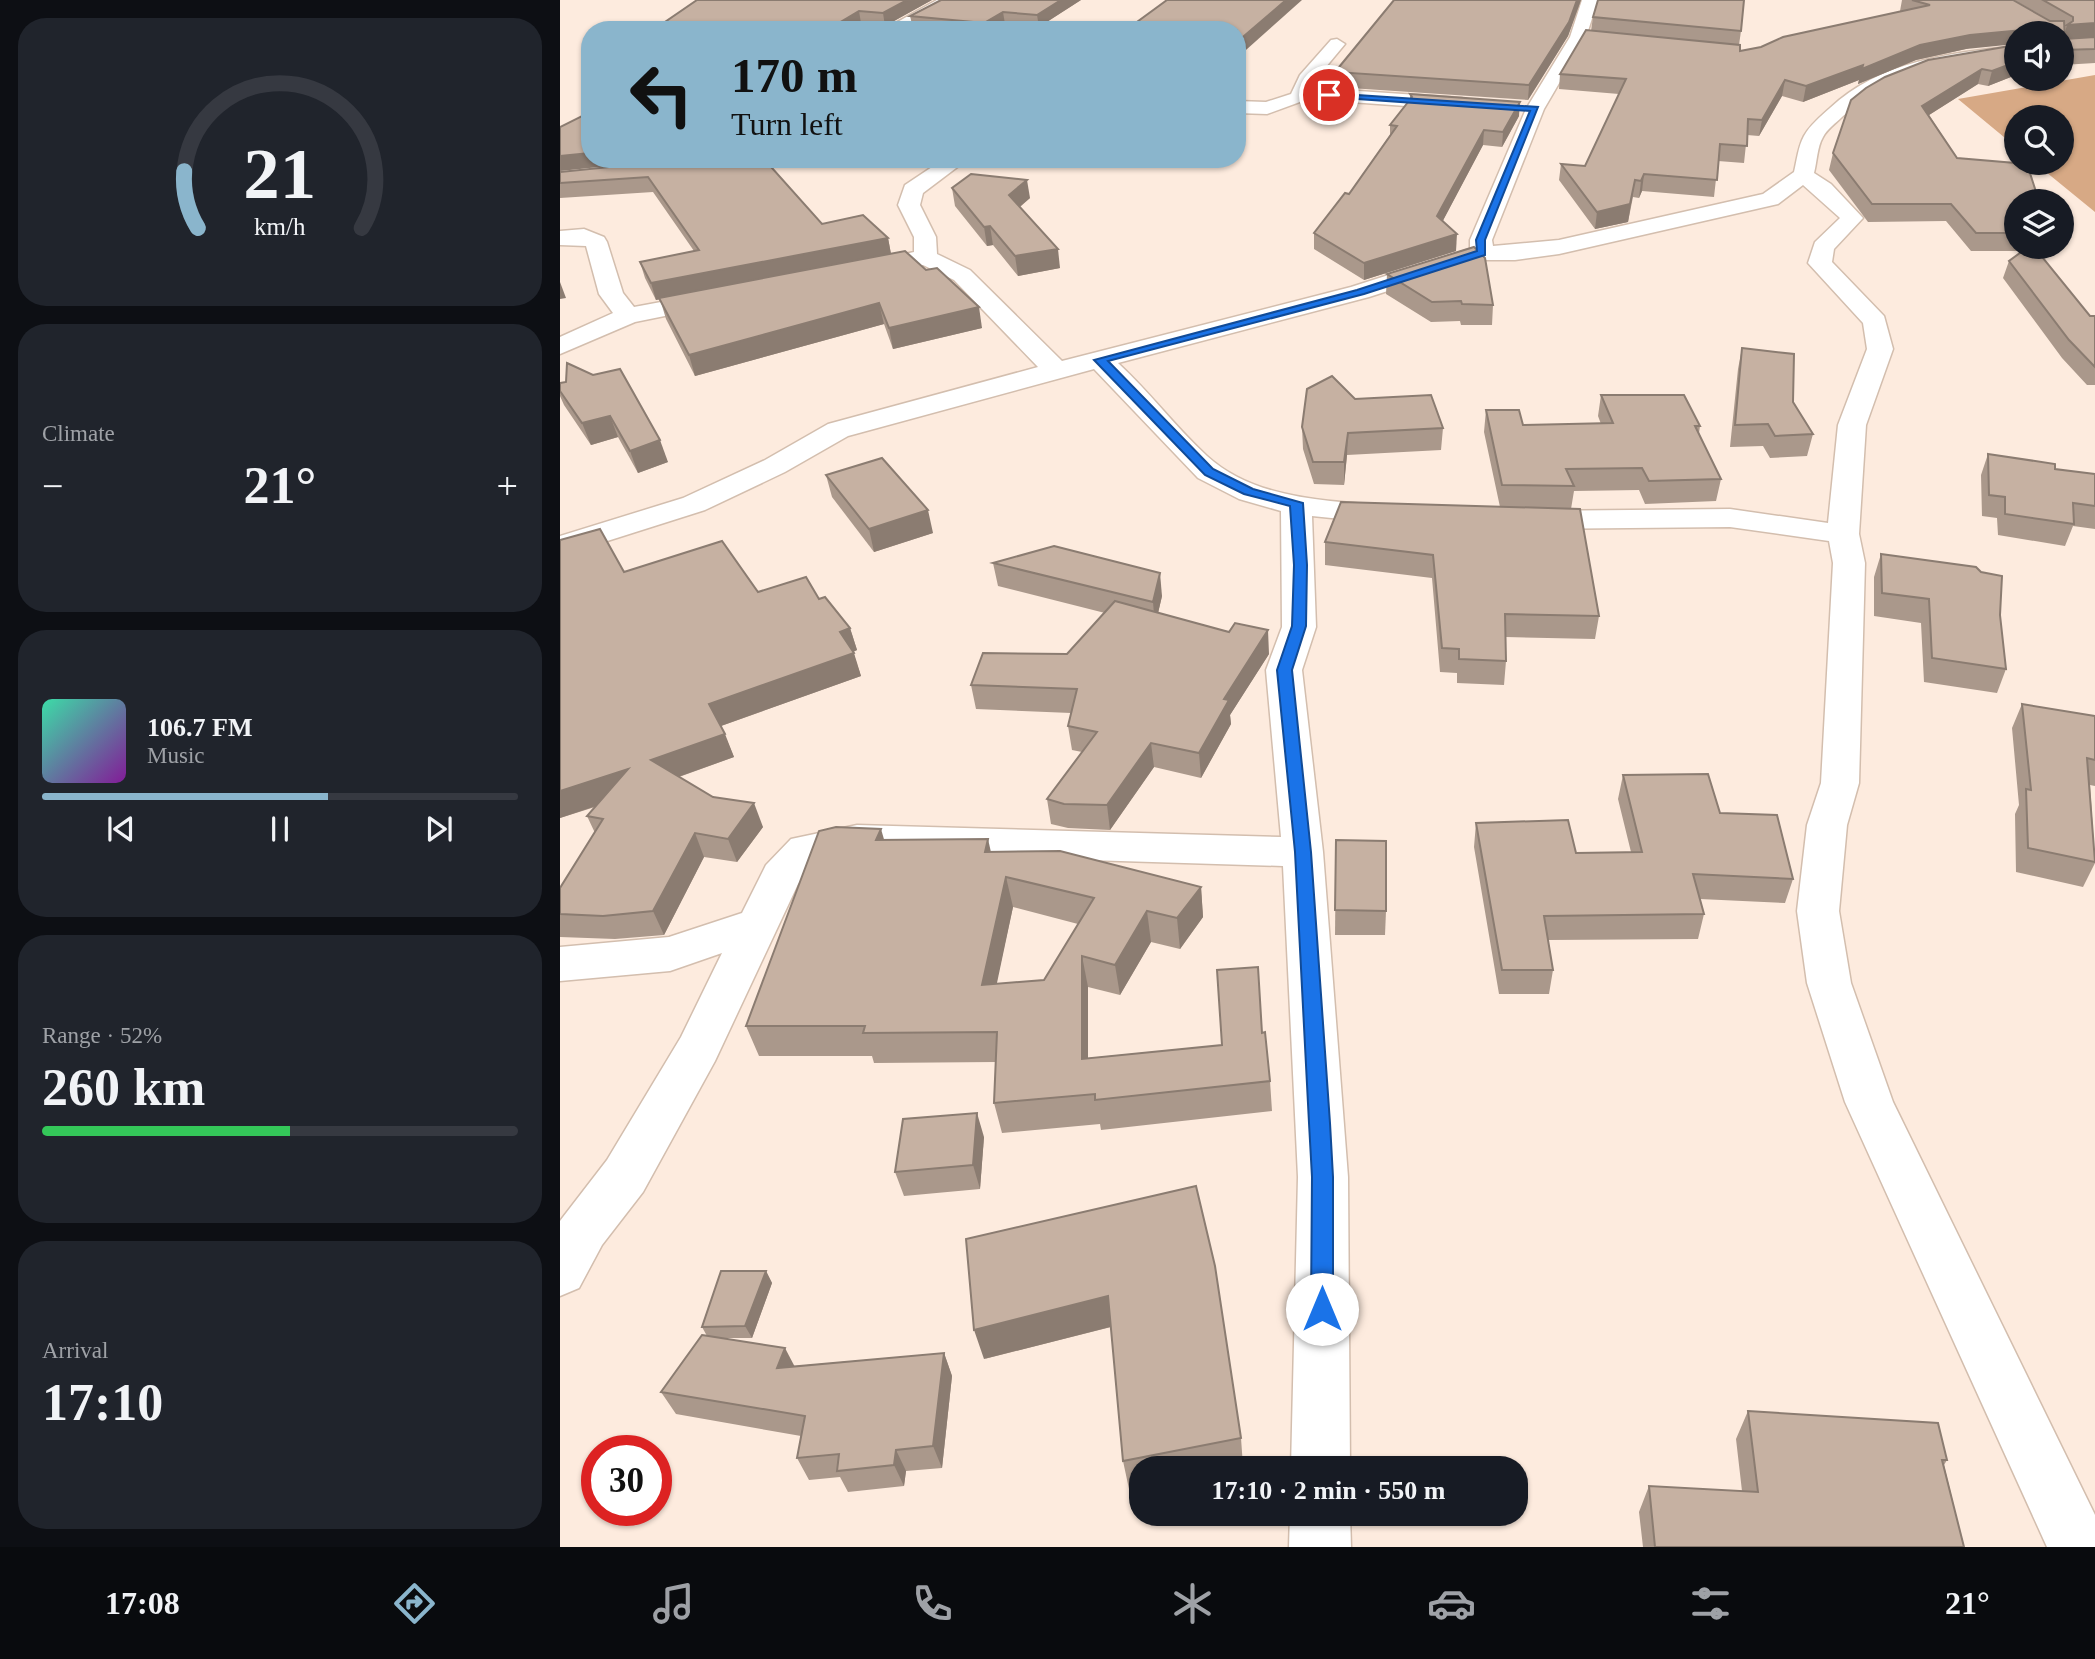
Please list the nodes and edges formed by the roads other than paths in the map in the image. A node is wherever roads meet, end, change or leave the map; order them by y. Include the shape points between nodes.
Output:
1 (999, 0) edge
2 (1590, 0) edge
3 (909, 21) edge
4 (1337, 44) dead end
5 (2004, 53) edge
6 (1304, 93) junction
7 (1481, 105) edge
8 (1246, 107) edge
9 (945, 168) edge
10 (1803, 175) junction
11 (560, 238) edge
12 (1482, 253) junction
13 (926, 257) junction
14 (845, 273) edge
15 (737, 295) edge
16 (628, 316) junction
17 (560, 346) edge
18 (1100, 360) junction
19 (1058, 372) junction
20 (1296, 503) junction
21 (1425, 517) edge
22 (1506, 520) edge
23 (1843, 534) junction
24 (560, 546) edge
25 (1303, 852) junction
26 (758, 924) junction
27 (560, 964) edge
28 (560, 1271) edge
29 (1321, 1456) edge
30 (1320, 1526) edge
31 (2082, 1538) edge
32 (1320, 1547) edge

1 - 3 street via 943,4
2 - 12 street via 1584,37 1528,108 1481,240
4 - 6 street via 1306,79
5 - 10 street via 1933,63 1886,77 1867,88 1837,110 1812,138
6 - 7 street
6 - 8 street via 1267,108
9 - 13 street via 913,190 909,205 925,237
10 - 12 street via 1770,199 1723,211 1559,247
10 - 23 street via 1852,218 1823,247 1820,263 1875,321 1880,349 1853,425
11 - 16 street via 584,236 596,242 611,294
12 - 18 street via 1360,292
13 - 14 street
13 - 19 street via 962,275
15 - 16 street
16 - 17 street
18 - 19 street
18 - 20 street via 1209,472 1249,491
19 - 24 street via 838,430 694,504
20 - 21 street via 1340,512
20 - 25 street via 1299,626 1284,670
22 - 23 street via 1730,518
23 - 31 street via 1849,563 1840,783 1827,825 1818,911 1829,983 1869,1102
25 - 26 street via 857,839 805,849 781,876
25 - 29 street via 1323,1177
26 - 27 street via 670,954
26 - 28 street via 699,1048 625,1177 584,1228
30 - 32 street

